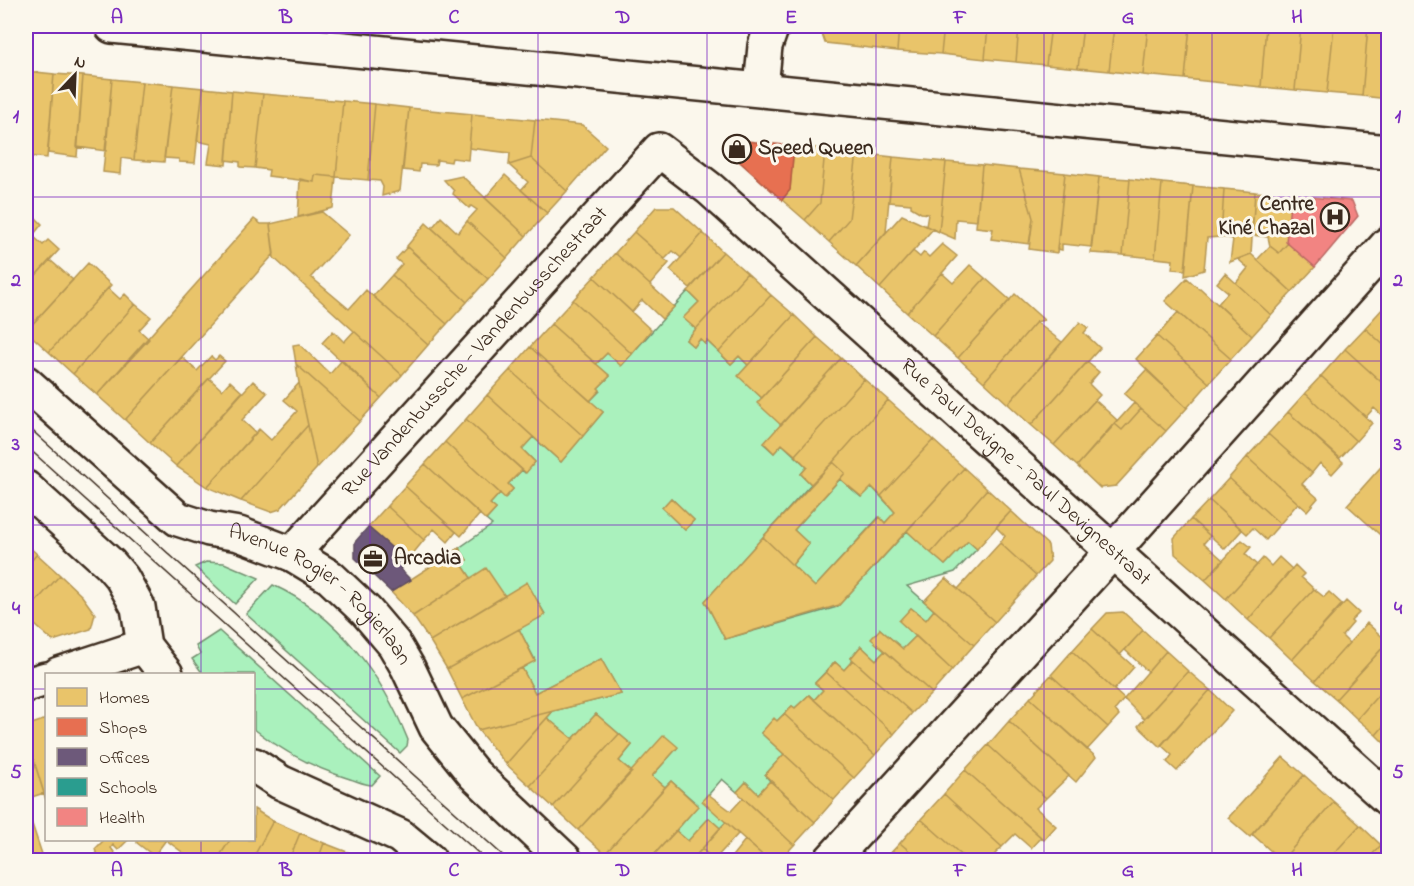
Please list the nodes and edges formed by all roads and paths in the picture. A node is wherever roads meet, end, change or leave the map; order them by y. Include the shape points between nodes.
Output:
1 (112, 26) edge
2 (772, 26) edge
3 (224, 31) edge
4 (761, 88) junction
5 (659, 150) joint
6 (1389, 152) edge
7 (1389, 244) edge
8 (26, 383) edge
9 (26, 488) edge
10 (1113, 551) junction
11 (292, 554) junction
12 (144, 646) junction
13 (65, 673) edge
14 (164, 673) edge
15 (45, 679) edge
16 (26, 685) edge
17 (255, 766) edge
18 (1389, 799) edge
19 (429, 861) edge
20 (565, 861) edge
21 (831, 861) edge

1 - 3 street
2 - 4 street via 765,46
3 - 4 street via 586,73
4 - 6 street
5 - 10 street, Rue Paul Devigne - Paul Devignestraat via 718,197
5 - 11 street, Rue Vandenbussche - Vandenbusschestraat
7 - 10 street
8 - 11 street, Avenue Rogier - Rogierlaan via 178,519 239,534
9 - 12 street via 122,578 138,607
10 - 18 street, Rue Paul Devigne - Paul Devignestraat
10 - 21 street
11 - 20 street, Avenue Rogier - Rogierlaan via 330,577 366,611 394,644 436,727 474,774
12 - 13 street
12 - 14 street
15 - 16 street
17 - 19 street via 280,783 400,836

